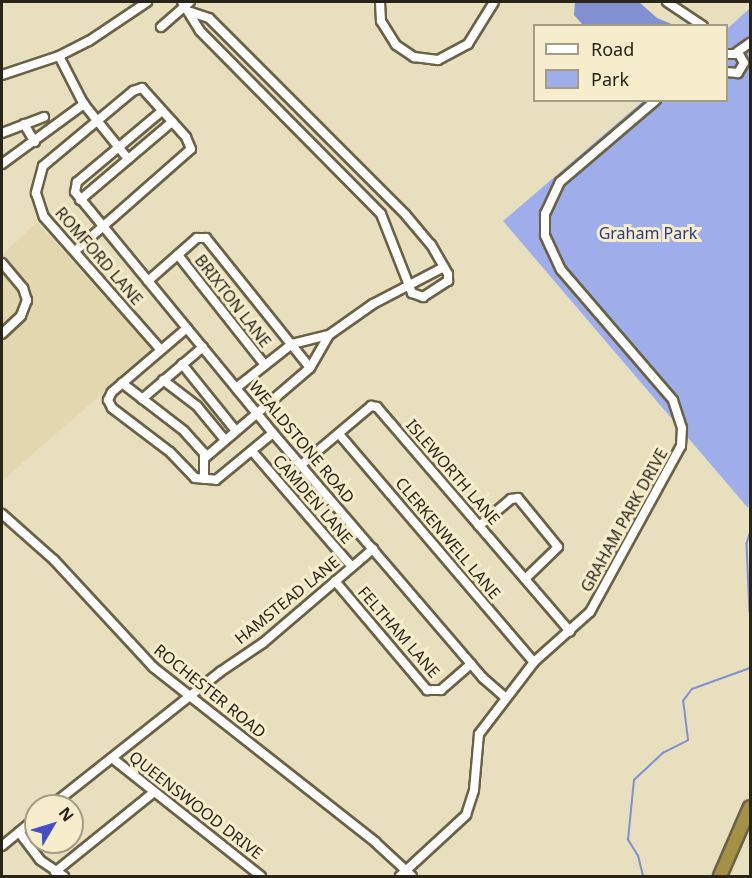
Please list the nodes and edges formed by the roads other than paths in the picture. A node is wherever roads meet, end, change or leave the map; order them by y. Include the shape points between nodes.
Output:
1 (147, 2) edge
2 (380, 2) edge
3 (494, 2) edge
4 (667, 2) edge
5 (187, 5) edge
6 (699, 23) edge
7 (216, 26) junction
8 (161, 27) dead end
9 (206, 37) junction
10 (750, 44) edge
11 (730, 52) edge
12 (750, 52) edge
13 (59, 56) junction
14 (744, 60) junction
15 (728, 73) edge
16 (2, 75) edge
17 (268, 78) junction
18 (257, 88) junction
19 (654, 102) edge
20 (84, 104) junction
21 (162, 111) junction
22 (44, 117) dead end
23 (98, 120) junction
24 (172, 122) junction
25 (24, 124) junction
26 (318, 128) junction
27 (2, 133) edge
28 (307, 140) junction
29 (35, 142) junction
30 (120, 147) junction
31 (128, 159) junction
32 (2, 164) edge
33 (370, 179) junction
34 (357, 191) junction
35 (80, 200) junction
36 (103, 227) junction
37 (75, 251) junction
38 (178, 255) junction
39 (2, 263) edge
40 (444, 267) junction
41 (148, 281) junction
42 (408, 288) junction
43 (187, 327) junction
44 (2, 334) edge
45 (329, 335) junction
46 (292, 344) junction
47 (203, 347) junction
48 (161, 350) junction
49 (182, 364) junction
50 (265, 365) junction
51 (310, 368) junction
52 (163, 380) junction
53 (122, 383) junction
54 (236, 388) junction
55 (142, 399) junction
56 (257, 413) junction
57 (236, 431) junction
58 (273, 433) junction
59 (339, 434) junction
60 (225, 440) junction
61 (252, 451) junction
62 (206, 457) junction
63 (301, 465) junction
64 (204, 479) junction
65 (2, 514) edge
66 (479, 526) junction
67 (373, 549) junction
68 (352, 567) junction
69 (525, 579) junction
70 (335, 581) junction
71 (570, 631) junction
72 (534, 662) junction
73 (471, 664) junction
74 (192, 696) junction
75 (506, 698) junction
76 (112, 758) junction
77 (153, 793) junction
78 (66, 794) edge
79 (750, 807) edge
80 (750, 827) edge
81 (24, 828) edge
82 (19, 832) junction
83 (2, 846) edge
84 (55, 872) junction
85 (406, 875) edge
86 (64, 876) edge
87 (261, 876) edge
88 (720, 876) edge
89 (729, 876) edge

1 - 13 street
2 - 3 street via 381,21 396,45 414,57 438,60 468,44
4 - 6 street
5 - 7 street
5 - 8 street
5 - 9 street
7 - 9 street
7 - 17 street
9 - 18 street
10 - 11 street
11 - 14 street
12 - 14 street
13 - 16 street
13 - 20 street
14 - 15 street via 741,71
17 - 18 street
17 - 26 street
18 - 28 street
19 - 71 street, GRAHAM PARK DRIVE via 560,182 545,214 547,244 561,270 673,400 682,428 681,446 669,472 590,612
20 - 23 street
20 - 29 street
21 - 23 street, ROMFORD LANE via 142,88 137,88
21 - 24 street, ROMFORD LANE
21 - 30 street
22 - 25 street
23 - 30 street
23 - 37 street, ROMFORD LANE via 43,166 38,184 38,204 44,217
24 - 31 street
24 - 36 street, ROMFORD LANE via 191,149
25 - 27 street
25 - 29 street
26 - 28 street
26 - 33 street
28 - 34 street
29 - 32 street
30 - 31 street
30 - 35 street via 77,182 75,192
31 - 35 street
33 - 34 street
33 - 40 street via 405,214
34 - 42 street via 381,214
35 - 36 street, WEALDSTONE ROAD
36 - 37 street
36 - 41 street, WEALDSTONE ROAD
37 - 48 street, ROMFORD LANE
38 - 41 street
38 - 46 street via 197,238 206,238
38 - 50 street, BRIXTON LANE
39 - 44 street via 27,300 21,316
40 - 42 street
40 - 42 street via 448,281 423,297 417,298
41 - 43 street, WEALDSTONE ROAD
42 - 45 street via 373,304
43 - 47 street, WEALDSTONE ROAD
43 - 48 street
45 - 46 street
45 - 51 street
46 - 50 street
46 - 51 street
47 - 49 street
47 - 54 street, WEALDSTONE ROAD
48 - 53 street
49 - 52 street
49 - 57 street
50 - 54 street
51 - 56 street
52 - 55 street
52 - 60 street via 197,406
53 - 55 street
53 - 64 street via 110,395 112,408 170,452 195,478
54 - 56 street, WEALDSTONE ROAD
55 - 62 street via 187,434
56 - 57 street
56 - 58 street, WEALDSTONE ROAD
57 - 60 street
58 - 61 street
58 - 63 street, WEALDSTONE ROAD
59 - 63 street, ISLEWORTH LANE
59 - 66 street, ISLEWORTH LANE via 371,406 377,407
59 - 72 street, CLERKENWELL LANE
60 - 62 street
61 - 64 street via 216,480
61 - 68 street, CAMDEN LANE
62 - 64 street
63 - 67 street, WEALDSTONE ROAD
65 - 74 street, ROCHESTER ROAD via 54,560 153,667
66 - 69 street, ISLEWORTH LANE
66 - 69 street via 511,499 518,498 558,546
67 - 68 street, HAMSTEAD LANE
67 - 73 street, WEALDSTONE ROAD
68 - 70 street, HAMSTEAD LANE
69 - 71 street, ISLEWORTH LANE
70 - 73 street, FELTHAM LANE via 427,690 441,690
70 - 74 street, HAMSTEAD LANE
71 - 72 street, GRAHAM PARK DRIVE
72 - 75 street, GRAHAM PARK DRIVE
73 - 75 street, WEALDSTONE ROAD
74 - 76 street, HAMSTEAD LANE
74 - 85 street, ROCHESTER ROAD
75 - 85 street, GRAHAM PARK DRIVE via 479,734 474,790 466,815
76 - 77 street, QUEENSWOOD DRIVE
76 - 78 street, HAMSTEAD LANE
77 - 84 street
77 - 87 street, QUEENSWOOD DRIVE
79 - 88 highway
80 - 89 highway
81 - 82 street
82 - 83 street
82 - 84 street
84 - 86 street

